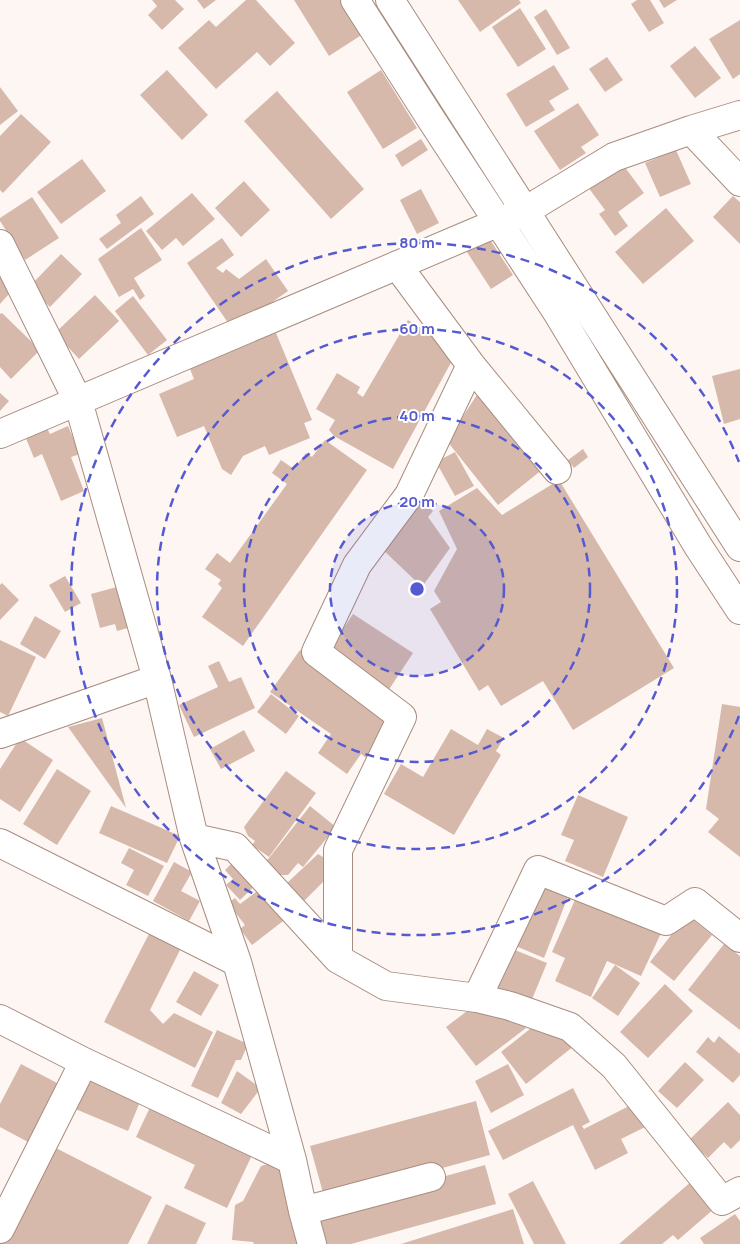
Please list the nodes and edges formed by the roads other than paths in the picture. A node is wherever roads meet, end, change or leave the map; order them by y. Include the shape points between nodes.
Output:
1 (355, 0) edge
2 (390, 0) edge
3 (740, 116) edge
4 (691, 130) junction
5 (740, 182) edge
6 (525, 211) junction
7 (498, 222) junction
8 (0, 244) edge
9 (396, 265) junction
10 (471, 365) junction
11 (78, 401) junction
12 (0, 434) edge
13 (557, 470) dead end
14 (740, 548) edge
15 (740, 610) edge
16 (157, 679) junction
17 (0, 734) edge
18 (194, 838) junction
19 (0, 843) edge
20 (740, 938) edge
21 (338, 959) junction
22 (237, 962) junction
23 (477, 998) junction
24 (0, 1019) edge
25 (84, 1062) junction
26 (292, 1160) junction
27 (431, 1177) dead end
28 (740, 1191) edge
29 (303, 1211) junction
30 (0, 1229) edge
31 (312, 1244) edge

1 - 7 street
2 - 6 street
3 - 4 street
4 - 5 street
4 - 6 street via 614,157
6 - 7 street
6 - 14 street
7 - 9 street
7 - 15 street
8 - 11 street
9 - 10 street
9 - 11 street
10 - 13 street
10 - 21 street via 409,495 357,565 316,652 402,717 338,850
11 - 12 street
11 - 16 street
16 - 17 street
16 - 18 street
18 - 21 street via 235,847
18 - 22 street
19 - 22 street
20 - 23 street via 695,902 666,921 538,870
21 - 23 street via 386,986
22 - 26 street
23 - 28 street via 570,1027 614,1066 722,1201
24 - 25 street
25 - 26 street
25 - 30 street
26 - 29 street
27 - 29 street
29 - 31 street

